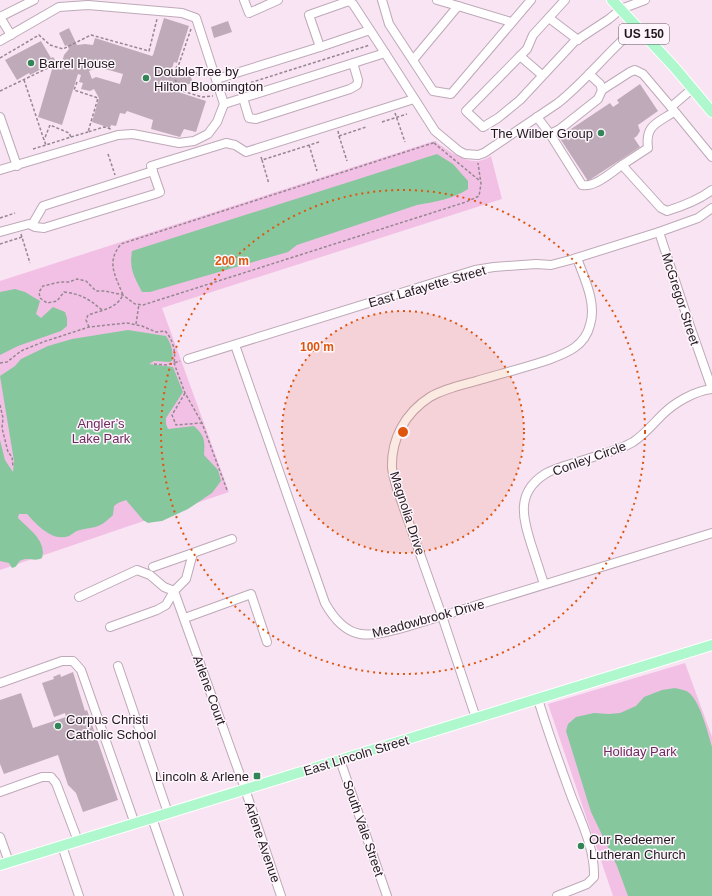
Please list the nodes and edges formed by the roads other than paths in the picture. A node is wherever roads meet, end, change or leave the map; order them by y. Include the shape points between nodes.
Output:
1 (32, 0) edge
2 (244, 0) edge
3 (278, 0) edge
4 (382, 0) edge
5 (437, 0) edge
6 (531, 0) edge
7 (565, 0) edge
8 (612, 0) edge
9 (645, 0) edge
10 (59, 4) edge
11 (458, 6) junction
12 (621, 9) junction
13 (0, 17) edge
14 (549, 18) junction
15 (511, 22) junction
16 (637, 27) junction
17 (370, 30) junction
18 (11, 34) junction
19 (578, 40) junction
20 (0, 42) edge
21 (320, 47) junction
22 (385, 53) junction
23 (520, 56) junction
24 (412, 60) junction
25 (353, 63) junction
26 (589, 74) junction
27 (542, 75) junction
28 (217, 79) junction
29 (692, 89) junction
30 (602, 90) junction
31 (243, 98) junction
32 (414, 99) junction
33 (224, 104) junction
34 (672, 110) junction
35 (712, 112) edge
36 (0, 117) edge
37 (537, 118) junction
38 (550, 134) junction
39 (712, 157) edge
40 (622, 165) junction
41 (16, 166) junction
42 (0, 170) edge
43 (153, 171) junction
44 (712, 190) edge
45 (704, 196) junction
46 (711, 211) edge
47 (32, 225) junction
48 (0, 232) edge
49 (659, 232) junction
50 (577, 258) junction
51 (235, 345) junction
52 (188, 359) road end
53 (712, 389) edge
54 (712, 533) edge
55 (232, 539) dead end
56 (193, 553) junction
57 (153, 567) dead end
58 (544, 584) junction
59 (174, 591) junction
60 (79, 596) dead end
61 (442, 616) junction
62 (185, 618) junction
63 (110, 627) dead end
64 (267, 642) dead end
65 (712, 645) edge
66 (118, 666) dead end
67 (0, 683) edge
68 (538, 699) junction
69 (476, 718) junction
70 (340, 760) junction
71 (245, 789) junction
72 (0, 792) edge
73 (168, 813) junction
74 (152, 818) junction
75 (135, 824) junction
76 (0, 837) edge
77 (78, 841) junction
78 (62, 846) junction
79 (4, 864) edge
80 (79, 896) edge
81 (179, 896) edge
82 (282, 896) edge
83 (387, 896) edge
84 (557, 896) edge

1 - 13 street
2 - 3 street via 249,13
4 - 24 street via 389,24
5 - 11 street
6 - 15 street
7 - 14 street
8 - 12 main road, US 150
9 - 12 street
10 - 18 street
10 - 28 street via 182,13 196,18
11 - 15 street
11 - 24 street
12 - 16 main road, US 150
12 - 19 street
13 - 18 street
14 - 19 street
14 - 23 street via 533,35 527,49
15 - 24 street via 451,94 433,91
16 - 26 street
16 - 29 main road, US 150
17 - 21 street
17 - 21 street via 349,1 309,15
17 - 22 street
18 - 20 street
19 - 27 street
21 - 28 street
22 - 25 street
22 - 32 street
23 - 27 street
23 - 27 street via 466,111 483,127 520,100
25 - 31 street
25 - 31 street via 357,85 256,119 249,118
26 - 30 street via 600,84
26 - 37 street via 570,94
28 - 33 street
29 - 34 street
29 - 35 main road, US 150
30 - 34 street via 635,70 643,74
30 - 38 street via 598,99
31 - 33 street
32 - 37 street via 435,131 465,154 484,153
32 - 43 street via 246,152 226,143 152,166
33 - 41 street via 217,122 208,134 194,140 179,143 133,134 118,135
34 - 39 street
34 - 40 street via 648,131 648,148
36 - 41 street
37 - 38 street
38 - 40 street via 582,185 593,184
40 - 45 street via 661,208 667,211
41 - 42 street
43 - 47 street via 43,206
43 - 47 street via 160,192 156,194 44,228
44 - 45 street
45 - 46 street
46 - 49 street, East Lafayette Street
47 - 48 street
49 - 50 street, East Lafayette Street
49 - 53 street, McGregor Street
50 - 51 street, East Lafayette Street via 552,265 536,264 475,270
50 - 61 street, Magnolia Drive via 591,303 592,315 586,335 572,351 431,397 413,411 399,430 393,450 392,469
51 - 52 street, East Lafayette Street
51 - 61 street, Meadowbrook Drive via 324,603 335,619 342,626 367,636
53 - 58 street, Conley Circle via 692,395 668,410 633,442 546,473 530,488 523,507 524,523
54 - 58 street, Meadowbrook Drive
55 - 56 street
56 - 57 street
56 - 59 street via 186,579
58 - 61 street, Meadowbrook Drive
59 - 60 street via 164,587 150,575 137,570
59 - 62 street, Arlene Court
59 - 63 street via 166,604 157,610
61 - 69 street, Magnolia Drive
62 - 64 street via 251,594
62 - 71 street, Arlene Court
65 - 68 main road, East Lincoln Street
66 - 73 street
67 - 75 street via 62,660 73,661 81,670
68 - 69 main road, East Lincoln Street
68 - 84 street via 547,731 584,828 594,864 594,877 587,884
69 - 70 main road, East Lincoln Street
70 - 71 main road, East Lincoln Street
70 - 83 street, South Vale Street
71 - 73 main road, East Lincoln Street
71 - 82 street, Arlene Avenue
72 - 77 street via 51,776
73 - 74 main road, East Lincoln Street
74 - 75 main road, East Lincoln Street
74 - 81 street
75 - 77 main road, East Lincoln Street
76 - 79 street
77 - 78 main road, East Lincoln Street
78 - 79 main road, East Lincoln Street
78 - 80 street

